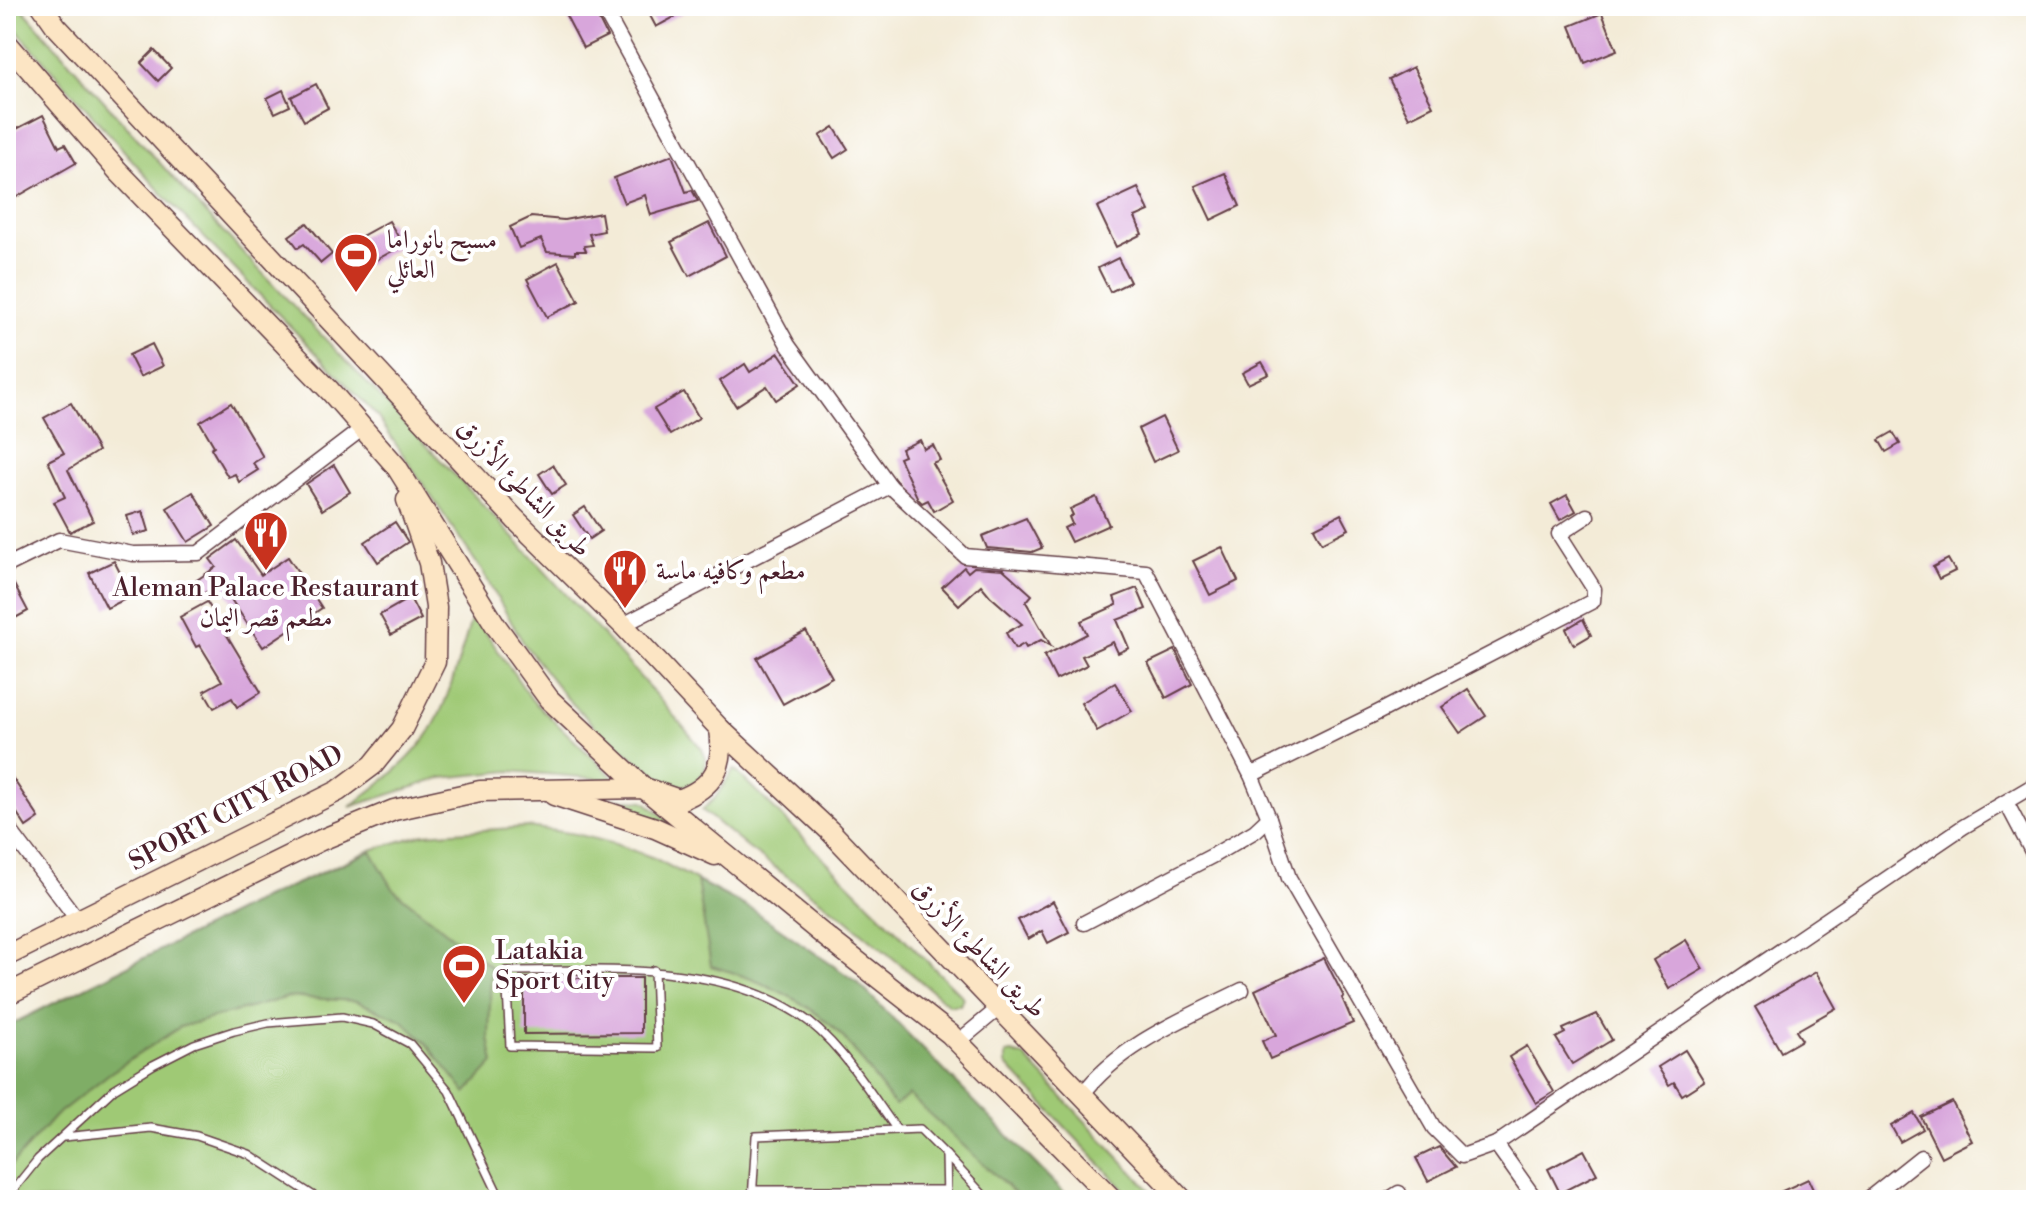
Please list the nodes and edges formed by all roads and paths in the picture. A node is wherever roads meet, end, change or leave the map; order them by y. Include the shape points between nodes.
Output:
1 (42, 6) edge
2 (602, 6) edge
3 (6, 42) edge
4 (363, 428) junction
5 (396, 466) junction
6 (890, 486) junction
7 (1587, 516) dead end
8 (6, 566) edge
9 (623, 625) junction
10 (720, 729) junction
11 (1251, 775) junction
12 (2036, 784) edge
13 (644, 788) junction
14 (539, 790) junction
15 (2006, 802) junction
16 (1269, 818) junction
17 (6, 825) edge
18 (2036, 859) edge
19 (742, 868) junction
20 (77, 919) junction
21 (1084, 923) dead end
22 (6, 956) edge
23 (654, 970) junction
24 (1242, 990) dead end
25 (6, 995) edge
26 (999, 1008) junction
27 (958, 1042) junction
28 (1082, 1095) junction
29 (897, 1130) junction
30 (64, 1137) junction
31 (1496, 1144) junction
32 (946, 1155) junction
33 (1921, 1157) dead end
34 (753, 1190) junction
35 (947, 1190) junction
36 (6, 1199) edge
37 (320, 1200) edge
38 (501, 1200) edge
39 (752, 1200) edge
40 (947, 1200) edge
41 (988, 1200) edge
42 (1113, 1200) edge
43 (1183, 1200) edge
44 (1536, 1200) edge
45 (1867, 1200) edge

1 - 9 main road, طريق الشاطئ الأزرق via 515,519
2 - 6 street via 788,345
3 - 4 main road via 117,170
4 - 5 main road
4 - 8 street via 199,553 133,554 59,540
5 - 13 main road via 496,626 549,699
5 - 20 main road, SPORT CITY ROAD via 429,563 436,607 435,662 402,729 373,765 338,791
6 - 9 street
6 - 11 street via 965,556 1146,572
7 - 11 street via 1559,534 1594,589 1593,601
9 - 10 main road, طريق الشاطئ الأزرق
10 - 13 main road via 723,752 699,793 679,800
10 - 26 main road, طريق الشاطئ الأزرق via 829,830
11 - 16 street
12 - 15 street
13 - 14 main road
13 - 19 main road
14 - 19 main road via 655,828
14 - 25 main road via 480,791 394,810 321,840
15 - 18 street
15 - 31 street
16 - 21 street via 1214,855
16 - 31 street via 1289,878 1434,1128 1462,1156
17 - 20 street
19 - 27 main road
20 - 22 main road, SPORT CITY ROAD
23 - 23 lane via 506,971 510,1046 657,1048
23 - 29 lane via 746,989 800,1015 835,1047
24 - 28 street via 1163,1029 1097,1074
26 - 27 street
26 - 28 main road, طريق الشاطئ الأزرق
27 - 42 main road
28 - 43 main road, طريق الشاطئ الأزرق
29 - 32 lane via 920,1129
29 - 34 lane via 756,1136
30 - 36 lane
30 - 37 lane via 151,1128 197,1136 249,1154
30 - 38 lane via 114,1089 194,1044 268,1023 342,1017 373,1024 410,1044 449,1091
31 - 44 street
32 - 35 lane
32 - 41 lane
33 - 45 street
34 - 35 lane
34 - 39 lane
35 - 40 lane

